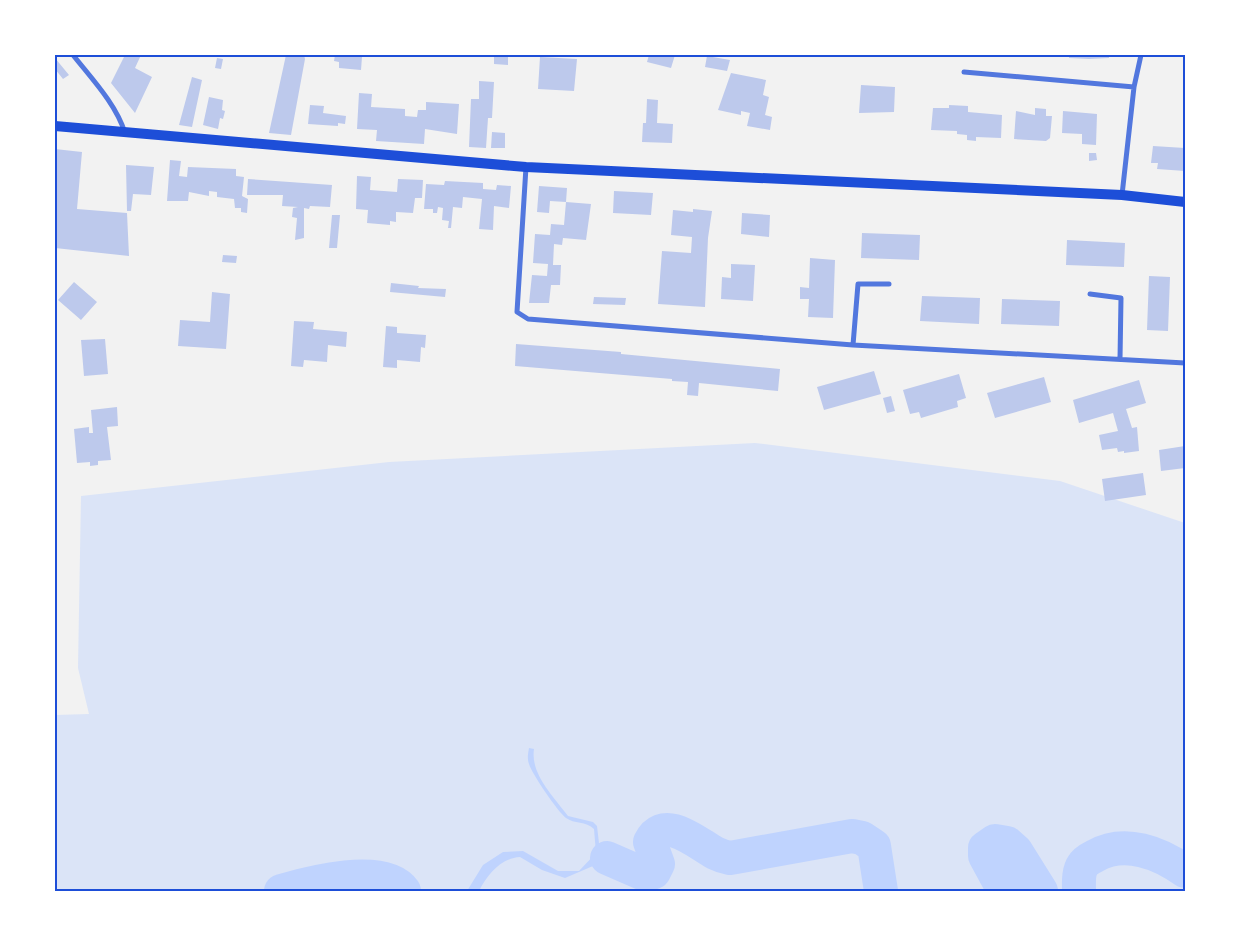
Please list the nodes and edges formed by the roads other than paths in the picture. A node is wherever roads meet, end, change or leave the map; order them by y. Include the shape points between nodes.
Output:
1 (73, 55) edge
2 (1141, 55) edge
3 (964, 72) dead end
4 (1134, 87) junction
5 (55, 126) edge
6 (125, 134) junction
7 (526, 167) junction
8 (1122, 195) junction
9 (1185, 202) edge
10 (889, 284) dead end
11 (1090, 294) dead end
12 (853, 345) junction
13 (1120, 359) junction
14 (1185, 363) edge

1 - 6 street via 103,92
2 - 4 street
3 - 4 street
4 - 8 street
5 - 6 main road
6 - 7 main road
7 - 8 main road
7 - 12 street via 517,312 528,319
8 - 9 main road
10 - 12 street via 858,284
11 - 13 street via 1121,298
12 - 13 street
13 - 14 street

